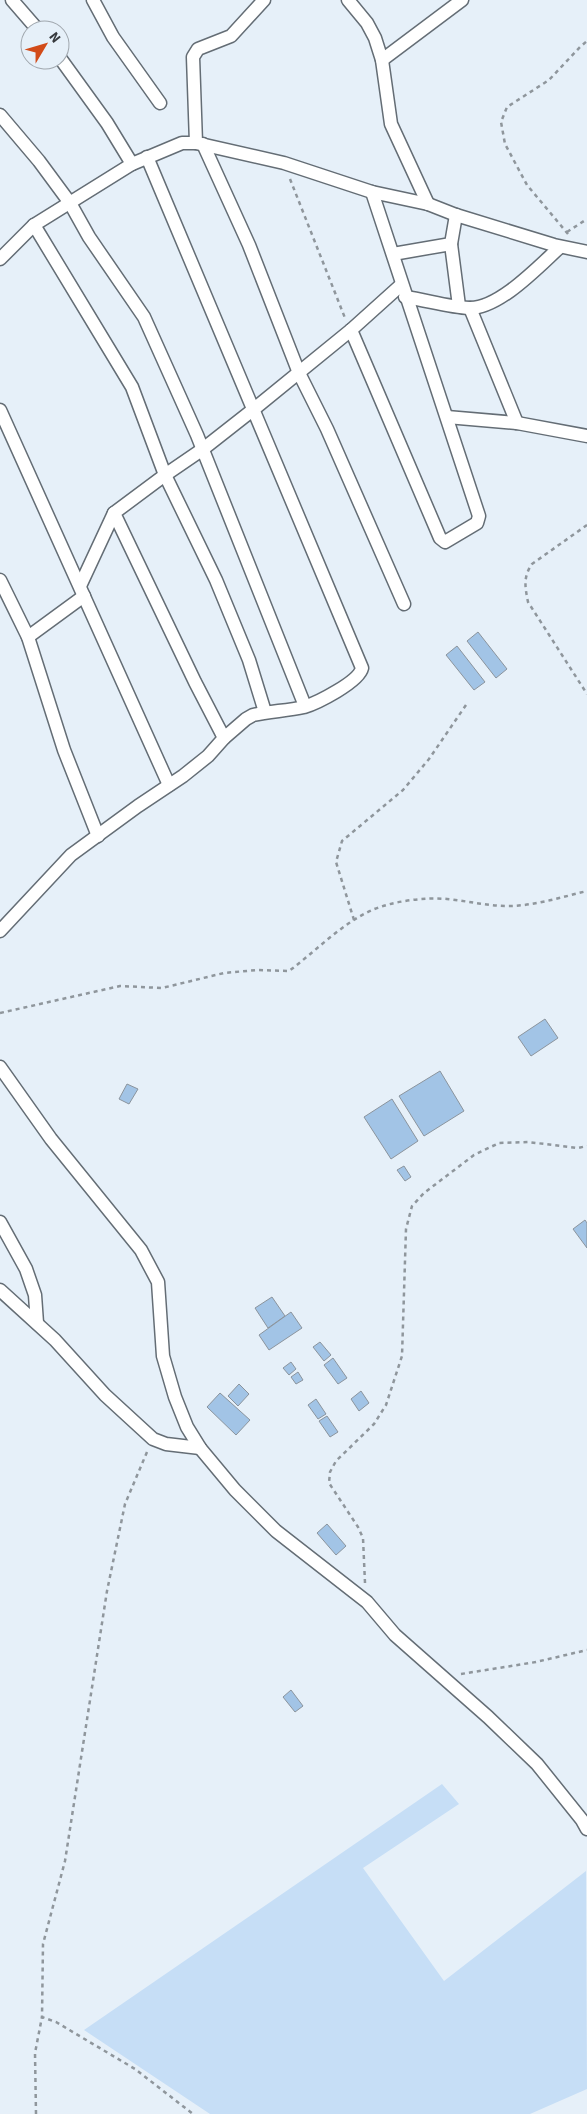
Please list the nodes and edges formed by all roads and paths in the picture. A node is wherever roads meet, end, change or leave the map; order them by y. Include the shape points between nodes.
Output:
1 (12, 0) edge
2 (93, 0) edge
3 (264, 0) edge
4 (348, 0) edge
5 (462, 0) edge
6 (29, 20) edge
7 (587, 41) edge
8 (382, 60) junction
9 (68, 70) edge
10 (160, 103) dead end
11 (0, 115) edge
12 (199, 143) junction
13 (147, 157) junction
14 (284, 163) junction
15 (132, 164) junction
16 (372, 192) junction
17 (70, 203) junction
18 (428, 204) junction
19 (456, 215) junction
20 (587, 219) edge
21 (34, 225) junction
22 (568, 232) junction
23 (451, 244) junction
24 (557, 246) junction
25 (573, 250) junction
26 (587, 252) edge
27 (393, 254) junction
28 (0, 259) edge
29 (403, 291) junction
30 (465, 307) junction
31 (351, 330) junction
32 (298, 372) junction
33 (254, 409) junction
34 (0, 410) edge
35 (447, 417) junction
36 (517, 423) junction
37 (587, 436) edge
38 (203, 449) junction
39 (165, 474) junction
40 (114, 512) junction
41 (587, 525) edge
42 (0, 580) edge
43 (82, 591) junction
44 (404, 604) dead end
45 (28, 637) junction
46 (587, 694) edge
47 (466, 705) dead end
48 (305, 706) junction
49 (265, 712) junction
50 (224, 738) junction
51 (169, 785) junction
52 (98, 836) junction
53 (587, 891) edge
54 (354, 920) junction
55 (0, 932) edge
56 (0, 1013) edge
57 (0, 1067) edge
58 (587, 1146) edge
59 (0, 1222) edge
60 (0, 1290) edge
61 (37, 1323) junction
62 (153, 1439) junction
63 (200, 1448) junction
64 (367, 1602) junction
65 (587, 1650) edge
66 (440, 1677) junction
67 (587, 1829) edge
68 (42, 2017) junction
69 (36, 2114) edge
70 (193, 2114) edge

1 - 6 street
2 - 10 street via 113,37
3 - 12 street via 232,36 195,52
4 - 8 street via 375,38
5 - 8 street
7 - 22 path via 549,80 507,107 501,122 505,144 527,185
8 - 18 street via 391,124
9 - 15 street
11 - 17 street via 39,160
12 - 13 street via 182,143
12 - 14 street
12 - 32 street via 249,245
13 - 15 street
13 - 33 street
14 - 16 street
14 - 31 path
15 - 17 street
16 - 18 street
16 - 27 street
17 - 21 street
17 - 38 street via 144,318
18 - 19 street
19 - 23 street
19 - 24 street
20 - 22 path
21 - 28 street
21 - 39 street via 132,387
22 - 24 path
22 - 25 path
23 - 27 street
23 - 30 street
24 - 25 street
24 - 30 street via 493,302
25 - 26 street
27 - 29 street
29 - 30 street
29 - 31 street
29 - 35 street
30 - 36 street
31 - 32 street
31 - 35 street via 444,542 480,520
32 - 33 street
32 - 44 street via 327,429
33 - 38 street
33 - 48 street via 362,668 349,684
34 - 43 street
35 - 36 street
36 - 37 street
38 - 39 street
38 - 48 street
39 - 40 street
39 - 49 street via 216,580 249,660
40 - 43 street
40 - 50 street
41 - 46 path via 532,564 526,573 525,586 528,602
42 - 45 street
43 - 45 street
43 - 51 street
45 - 52 street via 64,750
47 - 54 path via 404,790 342,841 336,862
48 - 49 street
49 - 50 street via 246,719
50 - 51 street via 208,756
51 - 52 street
52 - 55 street via 71,855
53 - 54 path via 510,906 446,899 402,901
54 - 56 path via 289,971 224,973 162,988 120,986
57 - 63 street via 51,1139 150,1264 158,1282 163,1356 175,1397
58 - 64 path via 499,1143 474,1155 412,1206 406,1229 402,1356 386,1405 374,1424 336,1461 330,1472 329,1483 362,1538
59 - 61 street via 26,1270 35,1295
60 - 61 street
61 - 62 street via 105,1395
62 - 63 street
62 - 68 path via 125,1504 108,1591 64,1861 43,1944
63 - 64 street via 235,1490 276,1531
64 - 66 street via 395,1636
65 - 66 path via 536,1662
66 - 67 street via 537,1764
68 - 69 path via 35,2053
68 - 70 path via 135,2069

